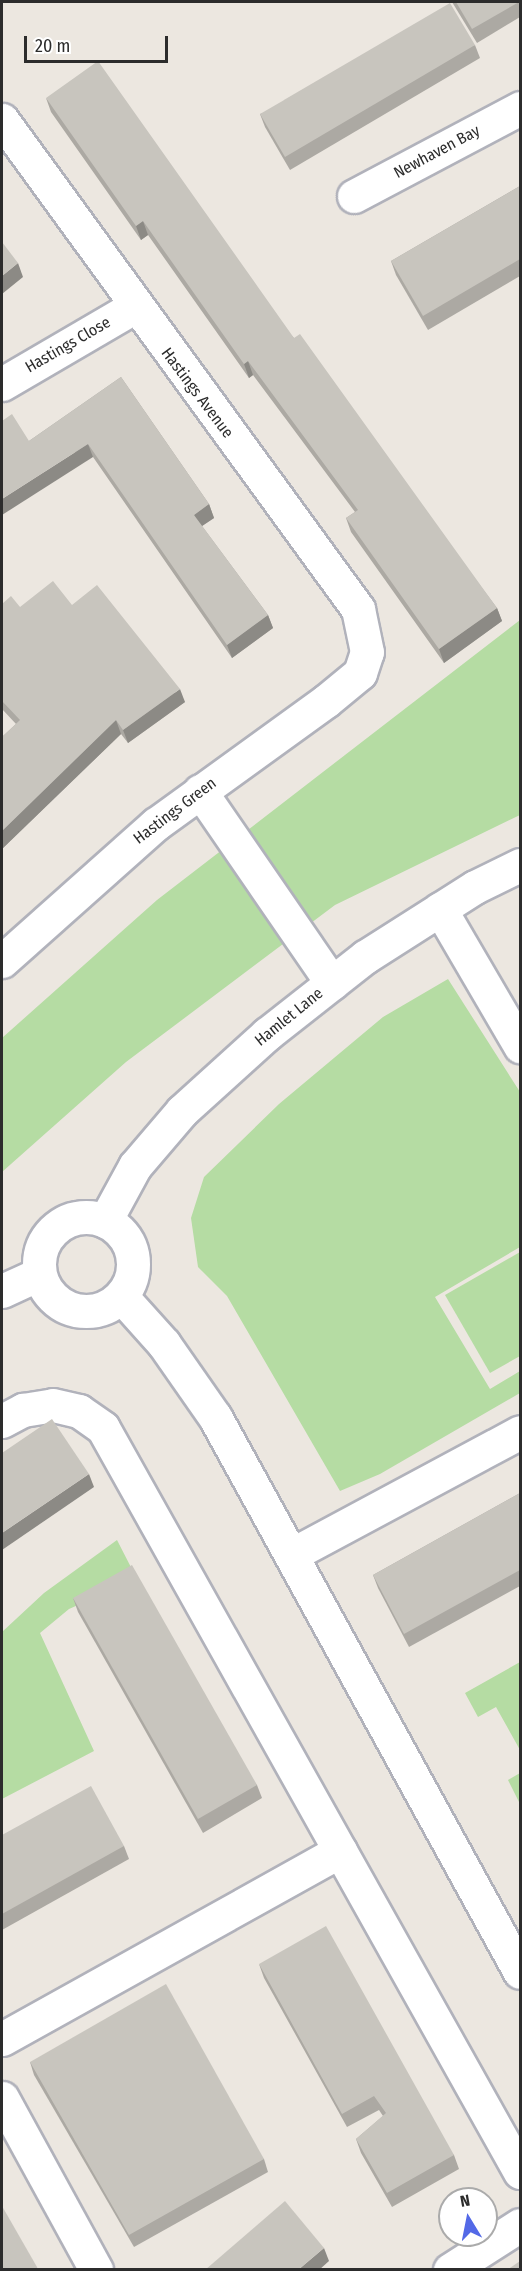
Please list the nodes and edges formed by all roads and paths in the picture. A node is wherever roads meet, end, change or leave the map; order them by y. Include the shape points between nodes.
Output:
1 (520, 108) edge
2 (2, 120) edge
3 (354, 196) dead end
4 (134, 307) junction
5 (2, 384) edge
6 (360, 673) joint
7 (200, 791) junction
8 (520, 865) edge
9 (440, 909) junction
10 (2, 961) edge
11 (332, 983) junction
12 (520, 1046) edge
13 (105, 1221) junction
14 (39, 1274) junction
15 (2, 1291) edge
16 (121, 1296) junction
17 (2, 1421) edge
18 (520, 1432) edge
19 (291, 1556) junction
20 (340, 1851) junction
21 (520, 1972) edge
22 (2, 2039) edge
23 (2, 2098) edge
24 (520, 2172) edge
25 (520, 2225) edge
26 (96, 2270) edge
27 (450, 2270) edge

1 - 3 street, Newhaven Bay
2 - 4 street, Hastings Avenue
4 - 5 street, Hastings Close
4 - 6 street, Hastings Avenue via 358,609 366,633
6 - 7 street, Hastings Green
7 - 10 street, Hastings Green via 93,875
7 - 11 street
8 - 9 street, Hamlet Lane
9 - 11 street, Hamlet Lane
9 - 12 street
11 - 13 street, Hamlet Lane via 182,1111 135,1166
13 - 14 street via 76,1218 50,1232 38,1259
13 - 16 street via 127,1240 132,1254 129,1284
14 - 15 street
14 - 16 street via 53,1299 80,1312 95,1311
16 - 19 street via 164,1344 215,1417
17 - 20 street via 23,1410 53,1406 79,1411 103,1428
18 - 19 street
19 - 21 street
20 - 22 street
20 - 24 street
23 - 26 street
25 - 27 street

